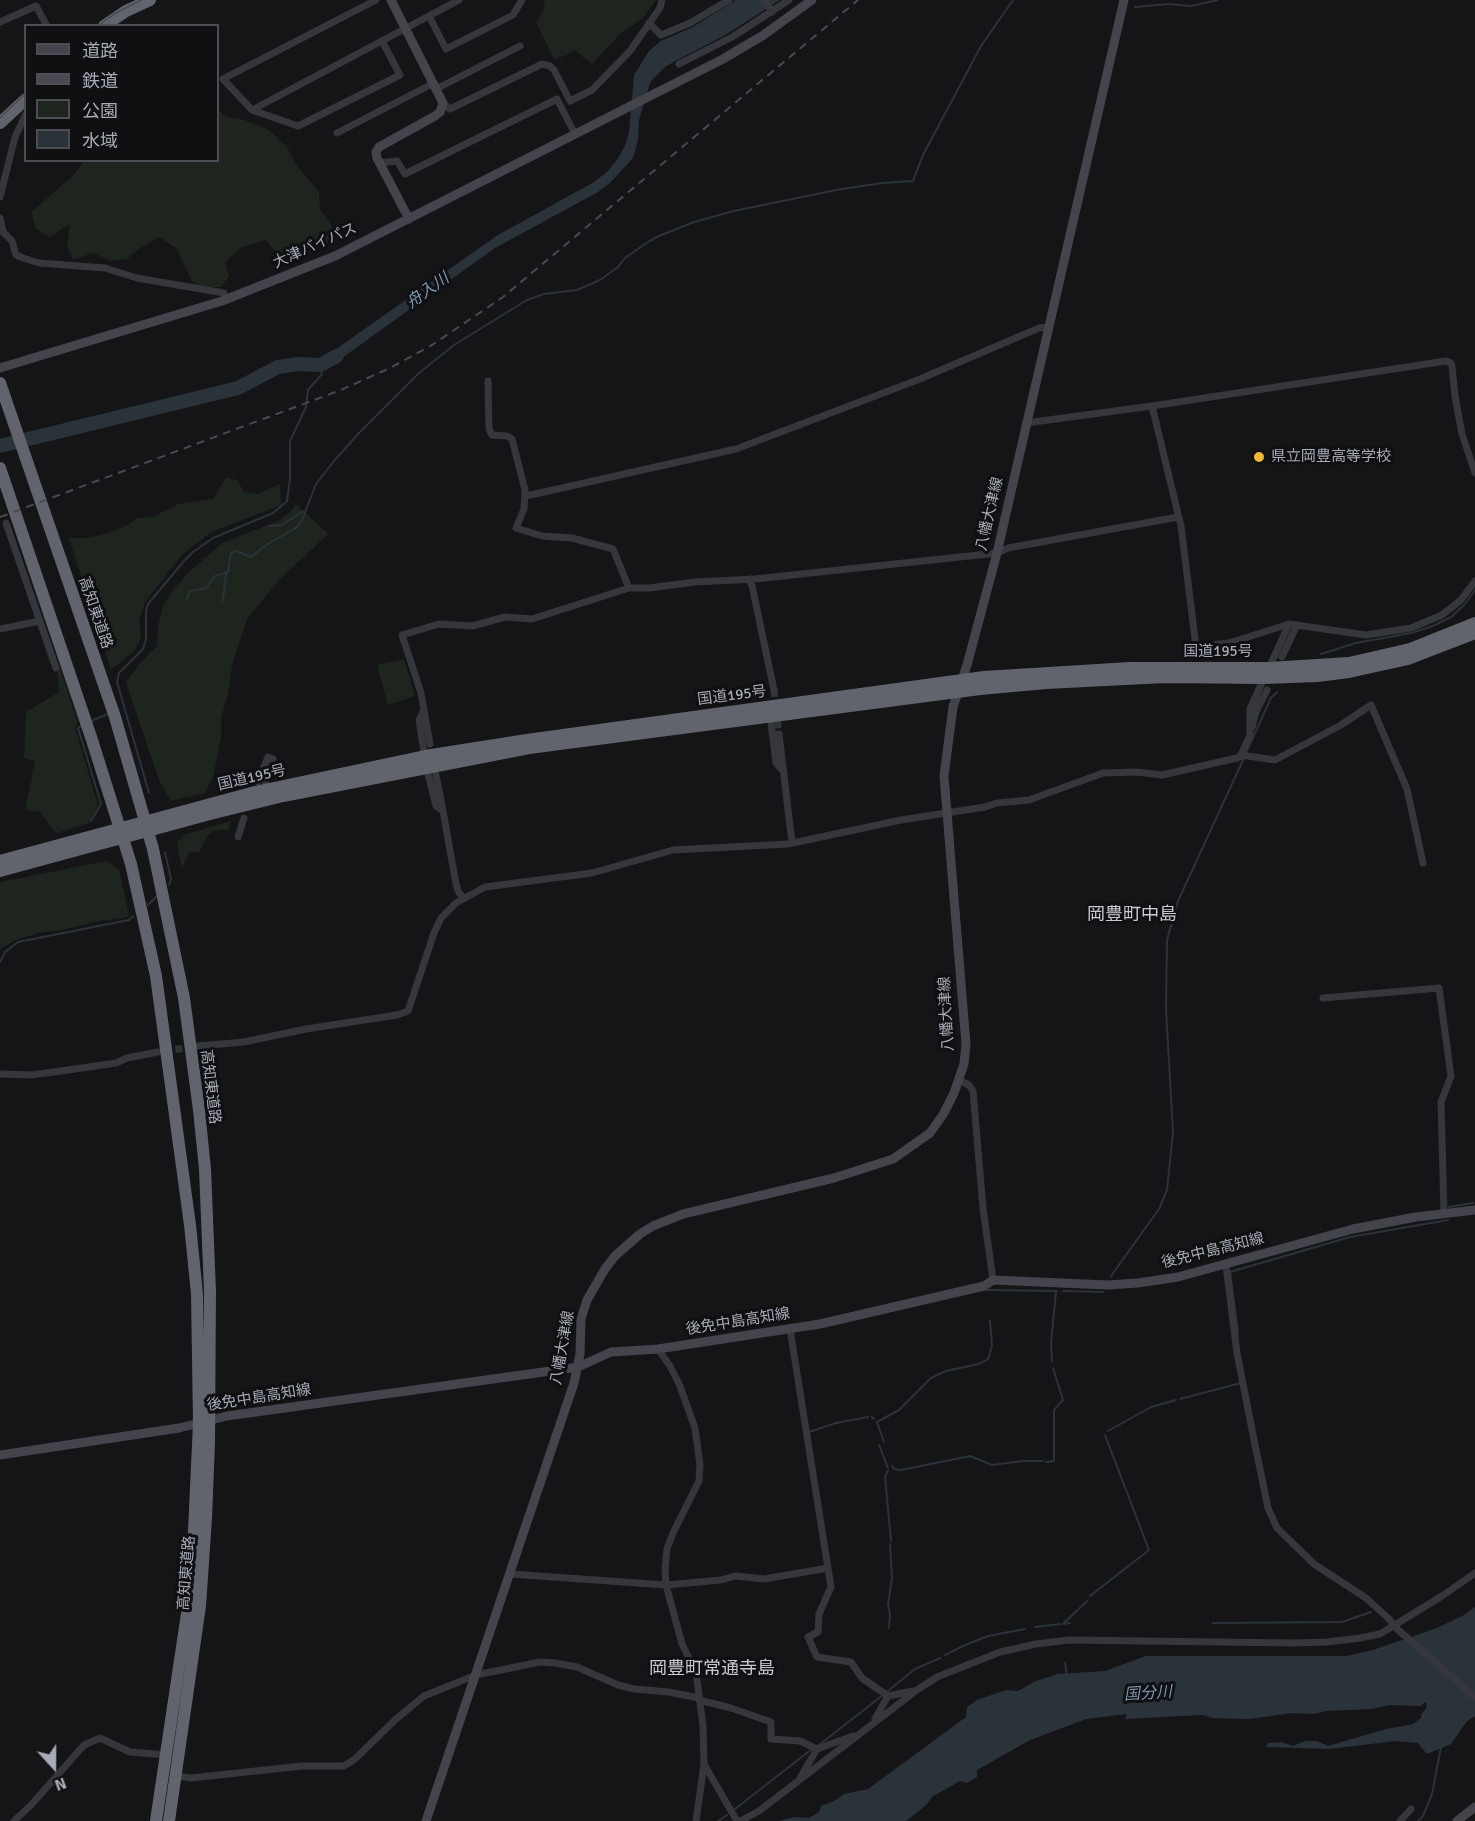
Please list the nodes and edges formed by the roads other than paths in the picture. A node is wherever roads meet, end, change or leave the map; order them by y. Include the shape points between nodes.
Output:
1 (150, 0) edge
2 (376, 0) edge
3 (391, 0) edge
4 (459, 0) edge
5 (522, 0) edge
6 (662, 0) edge
7 (729, 0) edge
8 (765, 0) edge
9 (789, 0) edge
10 (812, 0) edge
11 (1124, 0) edge
12 (771, 10) junction
13 (429, 16) junction
14 (0, 21) edge
15 (649, 23) junction
16 (46, 24) edge
17 (107, 24) edge
18 (406, 28) junction
19 (382, 41) junction
20 (520, 46) dead end
21 (680, 64) dead end
22 (435, 86) junction
23 (24, 101) edge
24 (443, 103) junction
25 (252, 110) junction
26 (24, 118) edge
27 (0, 123) edge
28 (337, 133) dead end
29 (575, 134) junction
30 (379, 163) junction
31 (0, 197) edge
32 (0, 218) edge
33 (409, 219) junction
34 (3, 238) edge
35 (226, 299) junction
36 (1049, 327) junction
37 (0, 368) edge
38 (488, 381) dead end
39 (0, 382) edge
40 (1152, 406) junction
41 (1026, 423) junction
42 (0, 468) edge
43 (1475, 473) edge
44 (526, 496) junction
45 (1178, 517) junction
46 (6, 523) dead end
47 (997, 552) junction
48 (749, 579) junction
49 (1475, 581) edge
50 (629, 588) junction
51 (40, 621) junction
52 (1475, 622) edge
53 (1293, 624) junction
54 (0, 629) edge
55 (1475, 633) edge
56 (1282, 657) dead end
57 (56, 668) dead end
58 (1266, 679) junction
59 (960, 687) junction
60 (774, 690) tunnel mouth
61 (423, 712) junction
62 (770, 712) junction
63 (779, 734) tunnel mouth
64 (1250, 735) junction
65 (430, 744) dead end
66 (1243, 756) junction
67 (429, 766) junction
68 (784, 772) junction
69 (443, 812) junction
70 (946, 813) junction
71 (244, 818) dead end
72 (147, 826) junction
73 (121, 833) junction
74 (238, 837) dead end
75 (95, 841) junction
76 (792, 843) junction
77 (0, 861) edge
78 (1423, 863) dead end
79 (0, 872) edge
80 (464, 898) junction
81 (1323, 999) dead end
82 (198, 1046) tunnel mouth
83 (158, 1052) tunnel mouth
84 (0, 1074) edge
85 (959, 1080) junction
86 (1475, 1210) edge
87 (1444, 1214) junction
88 (1226, 1265) junction
89 (993, 1280) junction
90 (790, 1329) junction
91 (658, 1349) junction
92 (578, 1367) junction
93 (204, 1421) junction
94 (0, 1455) edge
95 (828, 1568) junction
96 (1475, 1573) edge
97 (510, 1574) junction
98 (666, 1585) junction
99 (1395, 1626) junction
100 (476, 1675) junction
101 (917, 1690) junction
102 (888, 1696) junction
103 (1475, 1697) edge
104 (699, 1699) junction
105 (873, 1724) junction
106 (858, 1735) junction
107 (817, 1749) junction
108 (166, 1754) junction
109 (704, 1764) junction
110 (176, 1776) junction
111 (799, 1781) junction
112 (1475, 1807) edge
113 (1411, 1809) dead end
114 (14, 1821) edge
115 (156, 1821) edge
116 (169, 1821) edge
117 (426, 1821) edge
118 (696, 1821) edge
119 (739, 1821) edge
120 (1401, 1821) edge
121 (1457, 1821) edge

1 - 17 highway
2 - 25 street via 223,79
3 - 18 main road
4 - 13 street
5 - 13 street via 513,15 446,49
6 - 15 street
7 - 15 street via 662,35
8 - 12 street
9 - 12 street
10 - 29 main road, 大津バイパス via 762,36
11 - 36 main road, 八幡大津線
12 - 21 street via 735,36
13 - 18 street
14 - 16 street via 36,6
15 - 24 street via 630,51 592,90 570,101 554,70 542,64 450,109
18 - 19 street
18 - 22 main road
19 - 25 street
19 - 25 street via 400,75 298,126
20 - 22 street
22 - 24 main road
22 - 28 street
23 - 27 highway
24 - 30 main road via 435,116 379,147
26 - 31 street via 15,137
29 - 30 street via 557,99 405,174 397,161
29 - 33 main road, 大津バイパス
30 - 33 main road
32 - 34 street
33 - 35 main road, 大津バイパス via 335,256
34 - 35 street via 12,241 16,255 39,263 105,268 224,294
35 - 37 main road, 大津バイパス
36 - 41 main road, 八幡大津線
36 - 44 street via 735,449
38 - 44 street via 489,429 492,435 512,439
39 - 72 highway, 高知東道路 via 115,717
40 - 41 street
40 - 43 street via 1449,362 1462,434
40 - 45 street
41 - 47 main road, 八幡大津線
42 - 73 highway, 高知東道路
44 - 50 street via 516,528 613,549
45 - 47 street
45 - 53 street via 1196,647 1229,643
46 - 51 street
47 - 48 street
47 - 59 main road, 八幡大津線
48 - 50 street
48 - 60 street
49 - 53 street via 1461,600 1442,615 1411,628 1366,635
50 - 61 street via 532,619 505,617 472,626 439,624 402,636 421,693
51 - 54 street
51 - 57 street
52 - 58 highway, 国道195号 via 1410,649
53 - 56 street
53 - 58 street
55 - 58 highway, 国道195号 via 1380,666
58 - 59 highway, 国道195号 via 1114,679
58 - 64 street
58 - 64 street via 1250,709
59 - 62 highway, 国道195号
59 - 70 main road, 八幡大津線 via 945,761
61 - 65 street
61 - 67 street via 419,720
62 - 67 highway, 国道195号
62 - 68 street via 776,763
63 - 68 street
64 - 66 street
66 - 70 street via 1162,775 1102,773 1029,800
66 - 78 street via 1275,760 1371,705 1407,789
67 - 69 street
67 - 69 street via 436,806
67 - 72 highway, 国道195号
67 - 72 highway, 国道195号 via 263,786
68 - 76 street
69 - 80 street via 456,884
70 - 76 street
70 - 85 main road, 八幡大津線 via 966,1044
71 - 74 street
72 - 73 highway, 国道195号
72 - 93 highway, 高知東道路 via 184,998 205,1169 210,1291
73 - 75 highway, 国道195号
73 - 93 highway, 高知東道路 via 132,864 165,1032 190,1225
75 - 77 highway, 国道195号
75 - 79 highway, 国道195号
76 - 80 street via 674,850 592,873 485,887
80 - 82 street via 441,918 408,1011 244,1042
81 - 87 street via 1439,988 1451,1076 1440,1102
83 - 84 street via 61,1071
85 - 89 street via 969,1084 973,1092
85 - 92 main road, 八幡大津線 via 930,1133 893,1159 834,1178 683,1214 640,1234 615,1256 587,1300 581,1319
86 - 87 main road, 後免中島高知線
87 - 88 main road, 後免中島高知線 via 1332,1234
88 - 89 main road, 後免中島高知線 via 1178,1278 1138,1283
88 - 99 street via 1238,1360 1271,1517 1283,1536 1302,1554 1359,1593
89 - 90 main road, 後免中島高知線 via 984,1286
90 - 91 main road, 後免中島高知線
90 - 95 street
91 - 92 main road, 後免中島高知線 via 611,1352
91 - 98 street via 680,1386 694,1428 700,1465 695,1493 668,1550
92 - 93 main road, 後免中島高知線
92 - 97 main road, 八幡大津線
93 - 94 main road, 後免中島高知線
93 - 108 highway, 高知東道路 via 188,1607
93 - 110 highway, 高知東道路 via 206,1518 200,1606
95 - 98 street via 764,1579 735,1576
95 - 102 street via 831,1589 819,1611 818,1632 808,1636 814,1654 849,1662 862,1678
96 - 99 street
97 - 98 street
97 - 100 main road, 八幡大津線
98 - 104 street via 682,1646 696,1672
99 - 101 street via 1380,1634 1327,1642 1091,1640 1036,1644 954,1669
99 - 103 street
100 - 104 street via 555,1662 618,1685
100 - 110 street via 424,1696 344,1766
100 - 117 main road, 八幡大津線
101 - 102 street
101 - 105 street
102 - 105 street
104 - 107 street via 772,1723 771,1739 800,1741
104 - 109 street
105 - 106 street
106 - 107 street
106 - 111 street
107 - 111 street
108 - 110 street
108 - 114 street via 130,1752 100,1738 84,1745
108 - 115 highway, 高知東道路
109 - 118 street
109 - 119 street
110 - 116 highway, 高知東道路
111 - 119 street
112 - 121 main road
113 - 120 street

